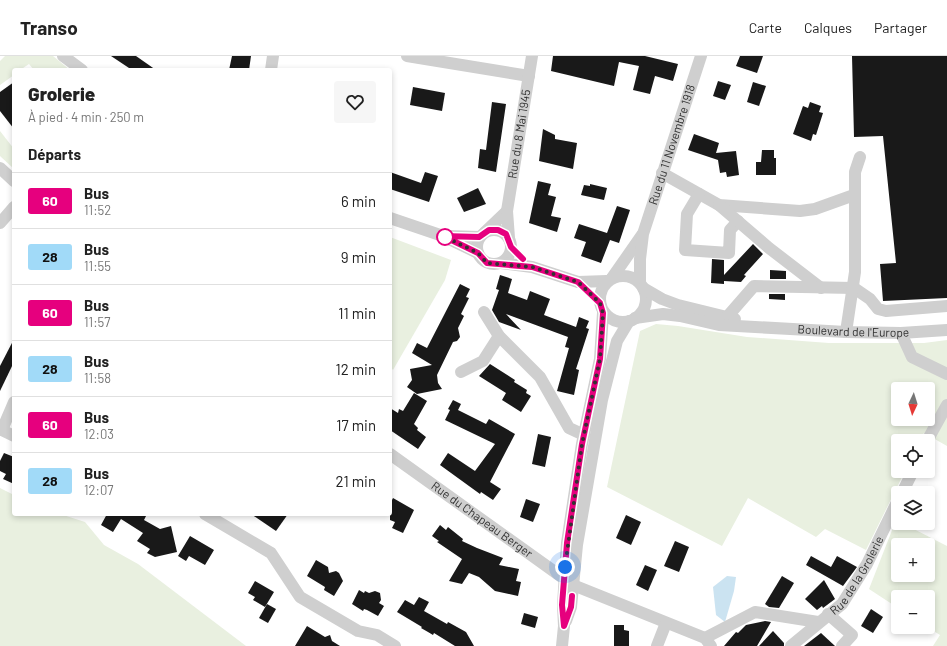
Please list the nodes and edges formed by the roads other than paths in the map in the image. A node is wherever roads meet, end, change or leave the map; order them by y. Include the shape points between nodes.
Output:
1 (63, 56) edge
2 (273, 56) edge
3 (407, 56) edge
4 (532, 56) edge
5 (701, 56) edge
6 (79, 68) edge
7 (271, 68) edge
8 (529, 76) junction
9 (860, 157) dead end
10 (0, 168) edge
11 (662, 173) junction
12 (12, 179) edge
13 (699, 194) junction
14 (854, 195) junction
15 (719, 206) junction
16 (12, 209) edge
17 (507, 211) junction
18 (392, 219) edge
19 (738, 221) junction
20 (0, 223) edge
21 (643, 234) junction
22 (482, 235) junction
23 (443, 236) junction
24 (510, 242) junction
25 (478, 253) junction
26 (501, 263) junction
27 (532, 267) junction
28 (609, 280) junction
29 (578, 282) junction
30 (642, 286) junction
31 (821, 288) junction
32 (854, 288) junction
33 (947, 306) edge
34 (601, 308) junction
35 (484, 312) dead end
36 (727, 317) junction
37 (632, 320) junction
38 (761, 327) junction
39 (947, 330) edge
40 (846, 332) junction
41 (901, 333) junction
42 (499, 336) junction
43 (461, 372) dead end
44 (947, 374) edge
45 (947, 405) edge
46 (12, 406) edge
47 (1, 429) edge
48 (931, 434) edge
49 (12, 435) edge
50 (584, 435) junction
51 (392, 455) edge
52 (891, 514) edge
53 (208, 516) edge
54 (569, 582) junction
55 (828, 614) junction
56 (818, 622) junction
57 (666, 623) junction
58 (708, 642) edge
59 (395, 646) edge
60 (562, 646) edge
61 (657, 646) edge
62 (791, 646) edge
63 (842, 646) edge

1 - 6 street
2 - 7 street
3 - 8 street
4 - 8 street, Rue du 8 Mai 1945
5 - 11 street, Rue du 11 Novembre 1918
8 - 17 street, Rue du 8 Mai 1945
9 - 14 street via 855,172
10 - 12 street
11 - 13 street
11 - 21 street, Rue du 11 Novembre 1918
13 - 15 street
13 - 19 street via 687,214 685,250 729,253 730,230
14 - 15 street via 807,210
14 - 32 street
15 - 19 street
16 - 20 street
17 - 22 street
17 - 24 street, Rue du 8 Mai 1945
18 - 23 street
19 - 31 street
21 - 28 street, Rue du 11 Novembre 1918
21 - 30 street, Rue du 11 Novembre 1918 via 640,259
22 - 23 street
22 - 24 street via 498,230
22 - 25 street via 477,245
23 - 25 street
24 - 26 street via 508,256
24 - 27 street
25 - 26 street via 487,263
26 - 27 street
27 - 29 street
28 - 29 street
28 - 30 street via 627,276
28 - 34 street via 601,289
29 - 34 street
30 - 36 street, Boulevard de l'Europe via 662,300
30 - 37 street via 645,304 643,310
31 - 32 street
31 - 36 street via 754,286
32 - 33 street via 870,299 878,309 886,311
32 - 40 street via 848,309
34 - 37 street via 617,321
34 - 50 street via 600,359
35 - 42 street
36 - 38 street, Boulevard de l'Europe
37 - 38 street, Boulevard de l'Europe via 663,314 719,325
37 - 54 street via 617,341 602,400
38 - 40 street, Boulevard de l'Europe
39 - 41 street, Boulevard de l'Europe
40 - 41 street, Boulevard de l'Europe
41 - 44 street via 912,357
42 - 43 street via 483,362
42 - 50 street via 540,377 569,428
45 - 48 street
46 - 47 street
47 - 49 street
50 - 54 street via 567,543
51 - 54 street, Rue du Chapeau Berger
52 - 55 street, Rue de la Grolerie via 842,604
53 - 59 street via 271,553 300,596 358,631 377,635
54 - 57 street, Rue de la Grolerie
54 - 60 street via 571,607 564,626
55 - 56 street, Rue de la Grolerie
55 - 63 street via 852,635
56 - 58 street, Rue de la Grolerie via 755,612
56 - 62 street, Rue de la Grolerie
57 - 58 street, Rue de la Grolerie
57 - 61 street

